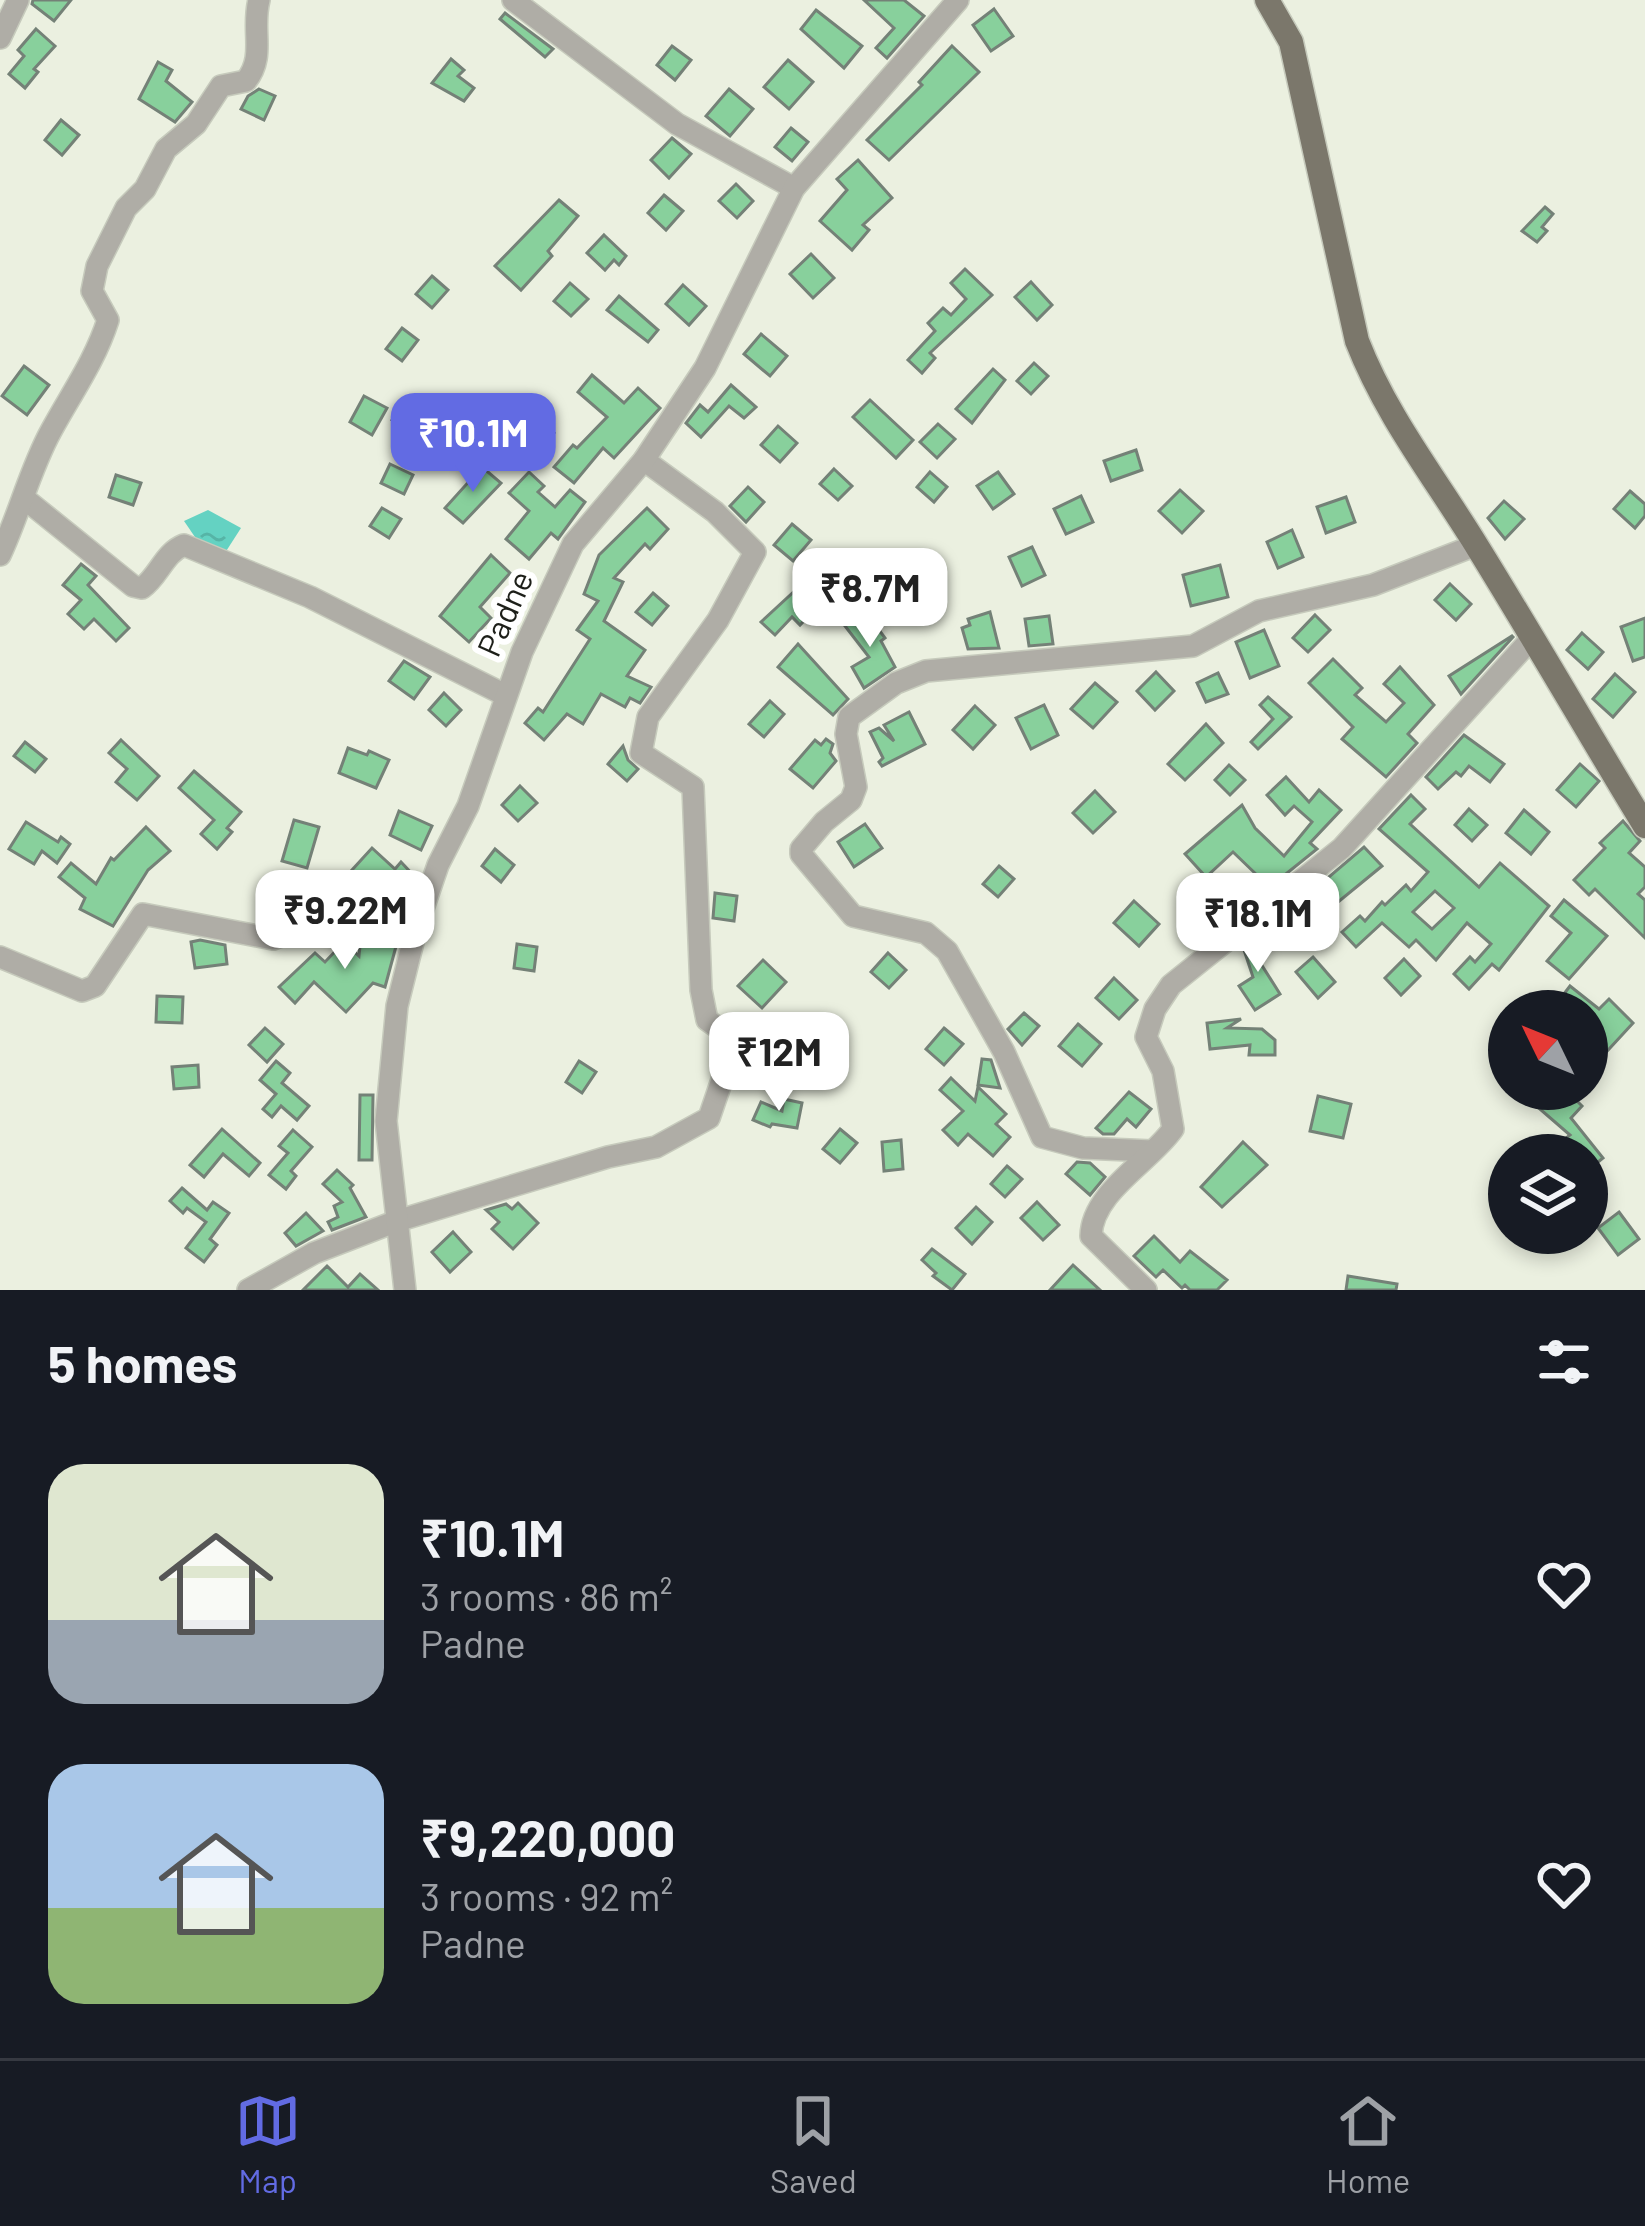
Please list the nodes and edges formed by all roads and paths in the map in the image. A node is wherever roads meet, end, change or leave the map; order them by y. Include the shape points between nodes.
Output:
1 (18, 0) edge
2 (259, 0) edge
3 (513, 0) edge
4 (958, 0) edge
5 (1267, 0) edge
6 (0, 38) edge
7 (794, 188) junction
8 (644, 460) junction
9 (25, 499) junction
10 (1476, 544) junction
11 (0, 555) edge
12 (1532, 638) junction
13 (505, 694) junction
14 (1645, 826) edge
15 (417, 926) junction
16 (0, 957) edge
17 (1152, 1151) junction
18 (397, 1221) junction
19 (248, 1290) edge
20 (405, 1290) edge
21 (1146, 1290) edge

1 - 6 street
2 - 9 street via 254,71 221,86 196,124 166,149 97,266 92,291 108,320 48,435
3 - 7 street via 677,124
4 - 7 street, Padne
5 - 10 main road via 1291,42 1357,341 1409,445
7 - 8 street, Padne via 705,368
8 - 13 street, Padne via 573,544
8 - 18 street via 755,552 648,717 641,753 694,787 701,990 707,1020 728,1034 722,1080 709,1118 656,1147
9 - 11 street
9 - 13 street via 134,586 150,582 184,545
10 - 12 main road
10 - 17 street via 1373,585 1259,611 1193,646 926,671 849,717 856,787 801,854 853,916 926,933 946,951 1042,1136 1083,1148
12 - 14 main road
12 - 17 street via 1342,848 1171,985 1146,1037 1173,1129
13 - 15 street, Padne
15 - 16 street via 326,918 273,939 142,914 94,986 82,991
15 - 18 street, Padne via 397,1006 386,1121
17 - 21 street via 1091,1227
18 - 19 street
18 - 20 street, Padne

